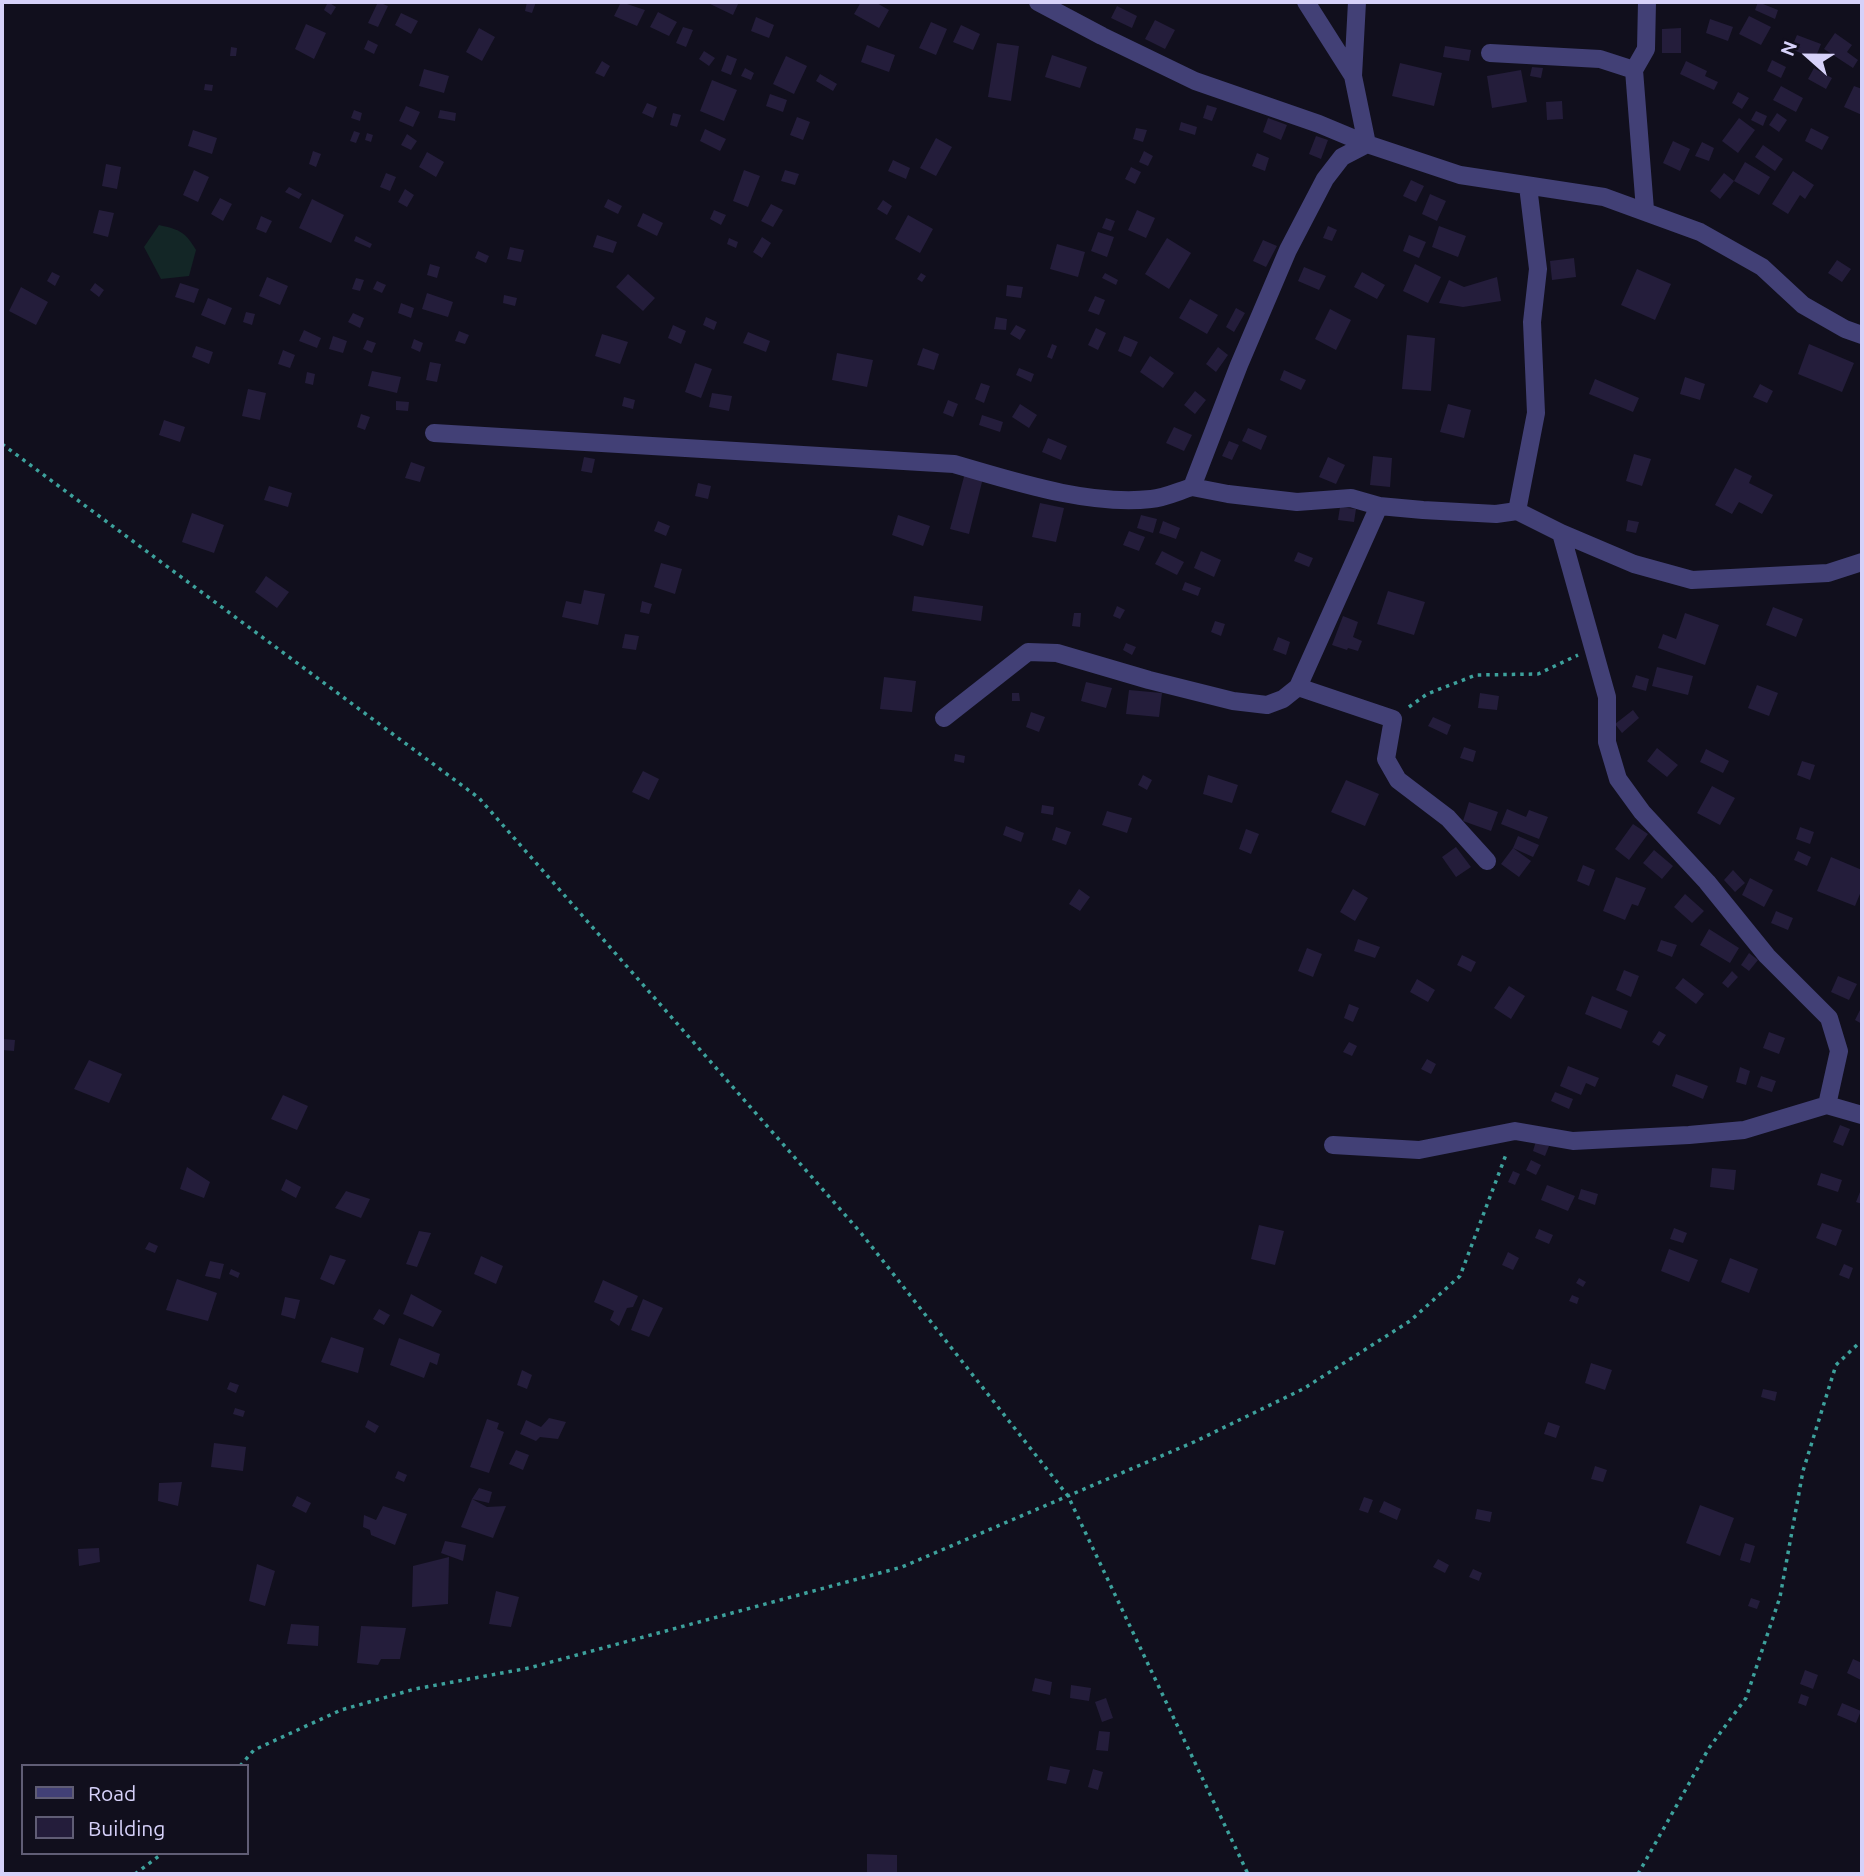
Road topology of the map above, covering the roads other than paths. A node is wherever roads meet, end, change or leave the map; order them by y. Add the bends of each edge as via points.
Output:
1 (1038, 2) edge
2 (1307, 2) edge
3 (1357, 2) edge
4 (1650, 3) edge
5 (1490, 53) dead end
6 (1634, 70) junction
7 (1353, 76) junction
8 (1367, 144) junction
9 (1528, 186) junction
10 (1644, 211) junction
11 (1862, 335) edge
12 (434, 433) dead end
13 (1192, 487) junction
14 (1379, 506) junction
15 (1517, 511) junction
16 (1561, 533) junction
17 (1862, 562) edge
18 (1298, 687) junction
19 (944, 718) dead end
20 (1487, 861) dead end
21 (1827, 1105) junction
22 (1862, 1115) edge
23 (1334, 1145) dead end

1 - 8 street via 1195,81
2 - 7 street
3 - 7 street
4 - 6 street via 1646,49
5 - 6 street via 1600,59
6 - 10 street
7 - 8 street
8 - 9 street via 1460,175
8 - 13 street via 1342,157 1294,238
9 - 10 street via 1604,197
9 - 15 street via 1538,270 1532,322 1536,413
10 - 11 street via 1700,232 1762,267 1804,304
12 - 13 street via 954,464 1029,486 1111,499 1152,499
13 - 14 street via 1297,502 1351,498
14 - 15 street via 1496,514
14 - 18 street
15 - 16 street
16 - 17 street via 1634,564 1692,580 1828,573
16 - 21 street via 1607,697 1607,742 1618,779 1767,956 1829,1018 1839,1051
18 - 19 street via 1267,705 1233,701 1057,653 1028,652
18 - 20 street via 1393,719 1386,759 1398,780 1448,818
21 - 22 street
21 - 23 street via 1744,1130 1689,1135 1573,1142 1515,1131 1419,1150

